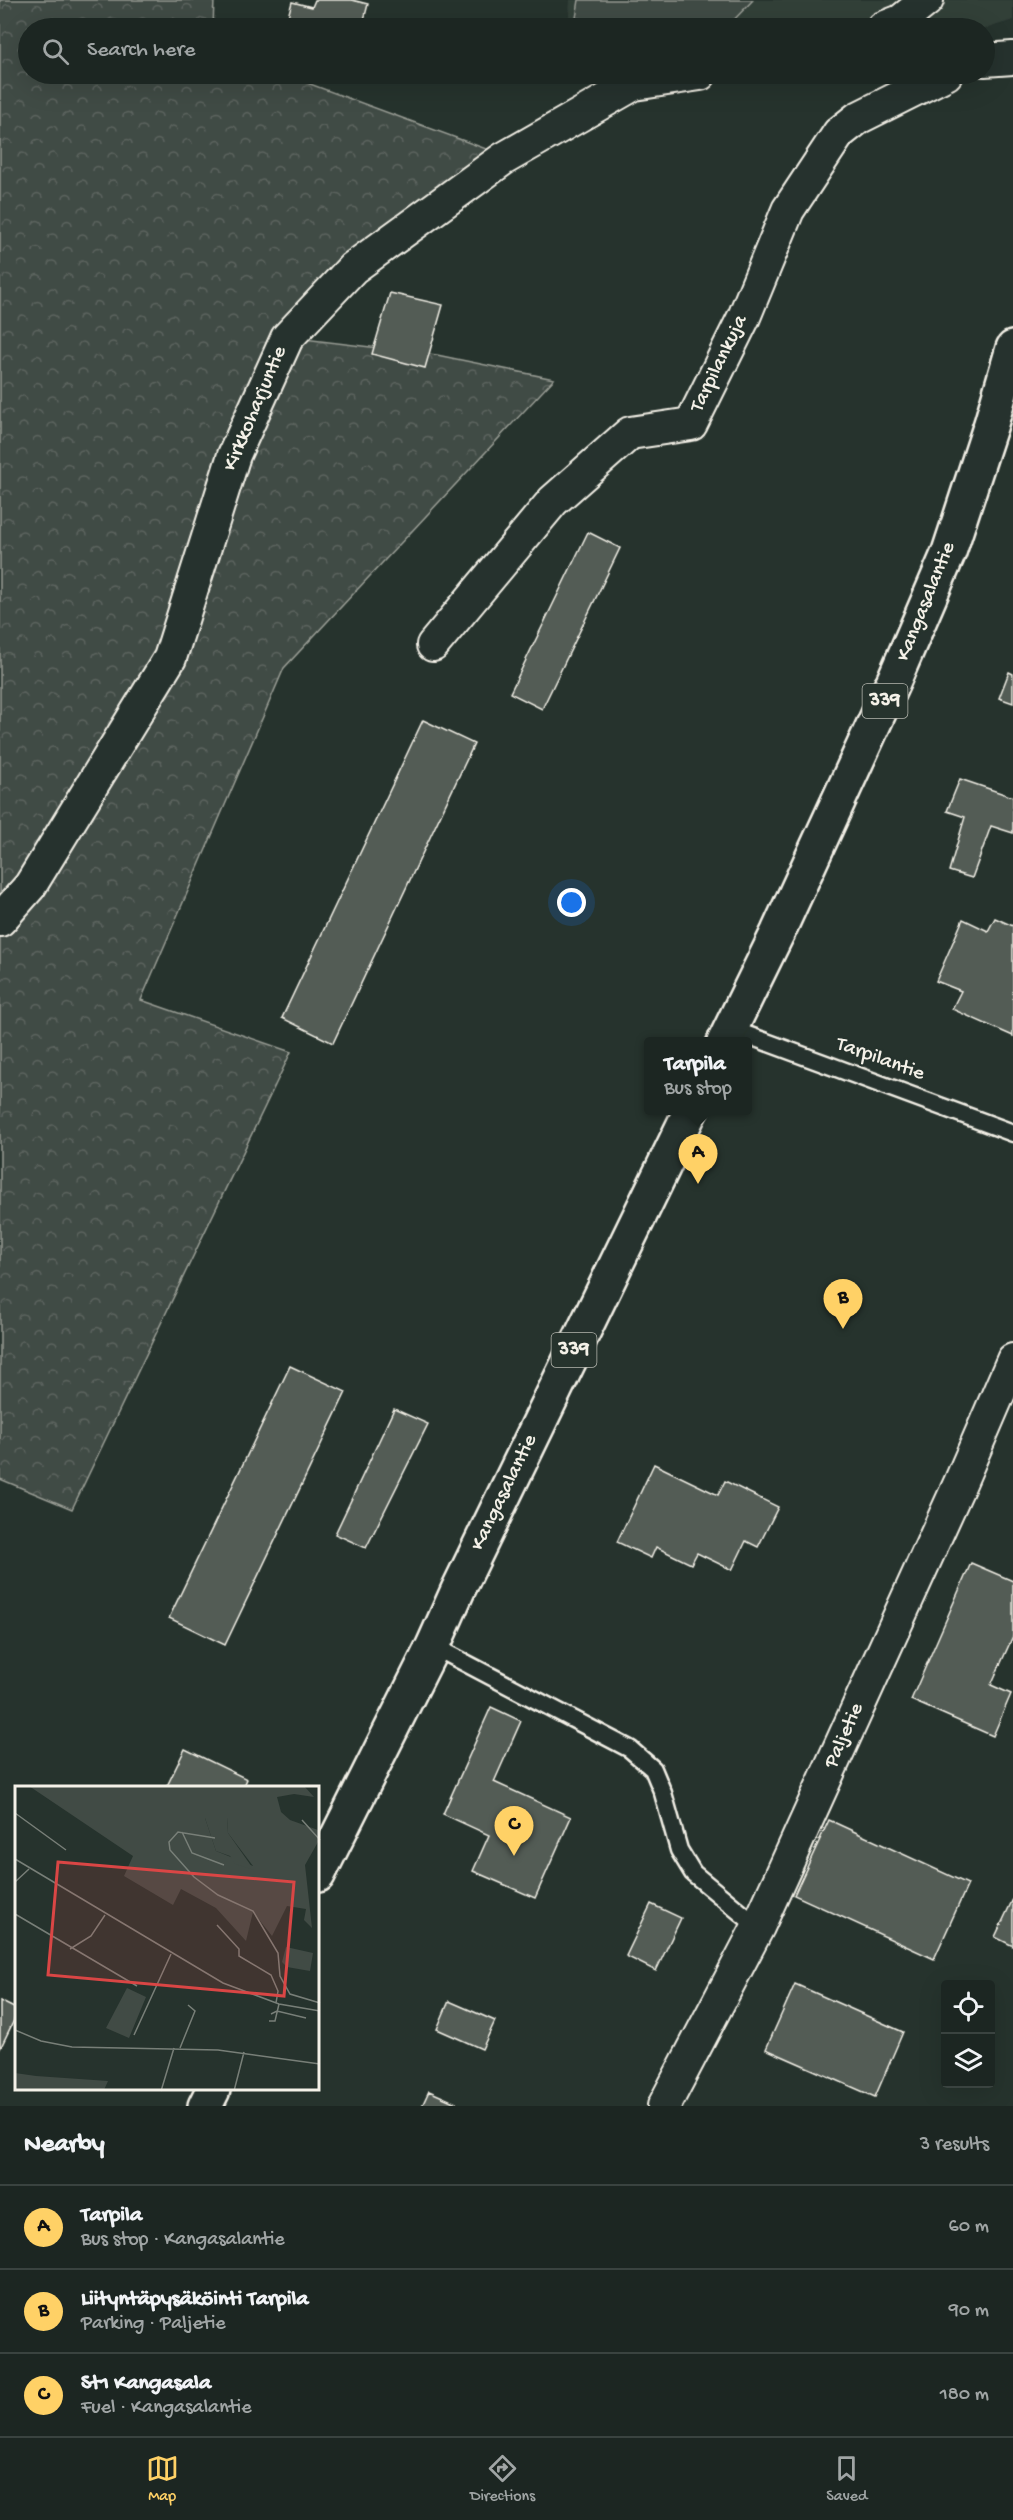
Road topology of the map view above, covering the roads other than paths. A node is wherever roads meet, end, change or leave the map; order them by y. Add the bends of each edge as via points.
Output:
1 (927, 0) edge
2 (905, 18) edge
3 (1013, 58) edge
4 (995, 59) edge
5 (634, 84) edge
6 (926, 84) edge
7 (1013, 348) edge
8 (434, 645) dead end
9 (0, 920) edge
10 (728, 1035) edge
11 (752, 1043) edge
12 (689, 1115) edge
13 (1013, 1133) edge
14 (1013, 1360) edge
15 (433, 1646) junction
16 (320, 1871) edge
17 (758, 1927) junction
18 (212, 2091) edge
19 (205, 2106) edge
20 (664, 2106) edge

1 - 2 street
3 - 4 street
5 - 9 street, Kirkkoharjuntie via 503,159 353,268 287,338 234,455 170,658 30,886
6 - 8 street, Tarpilankuja via 858,117 839,132 788,210 744,317 690,424 630,433 553,501
7 - 10 main road, Kangasalantie / 339 via 949,552 894,680
11 - 13 lane, Tarpilantie
12 - 15 main road, Kangasalantie / 339
14 - 17 street, Paljetie
15 - 16 main road, Kangasalantie / 339
15 - 17 lane via 630,1749 653,1769 679,1850 693,1873
17 - 20 street, Paljetie
18 - 19 main road

